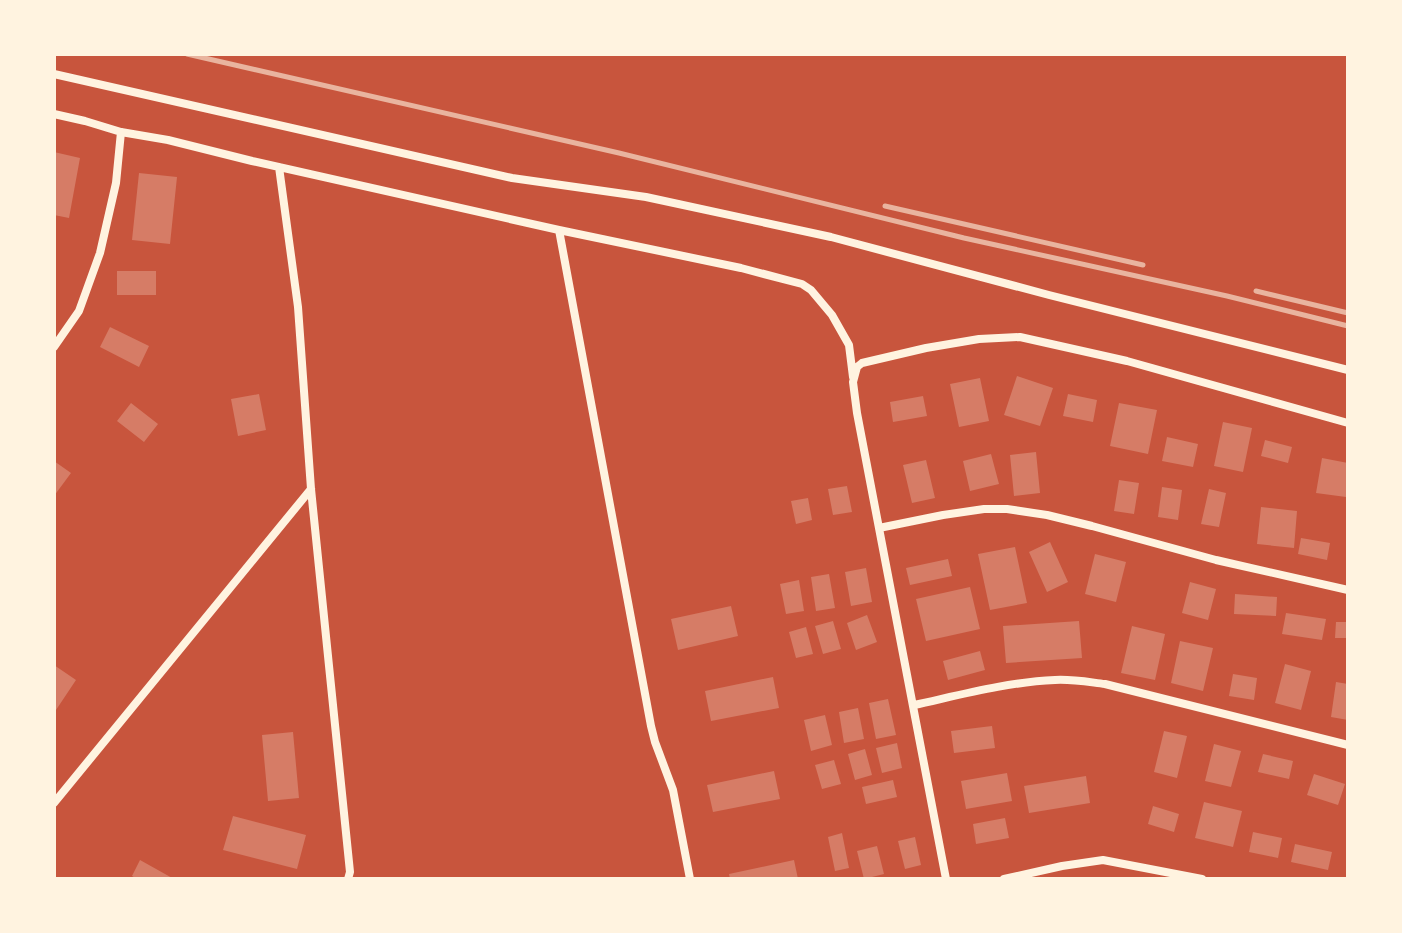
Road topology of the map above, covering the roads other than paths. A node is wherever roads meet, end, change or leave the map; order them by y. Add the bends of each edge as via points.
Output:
1 (54, 74) edge
2 (54, 114) edge
3 (121, 132) junction
4 (279, 167) junction
5 (559, 230) junction
6 (54, 347) edge
7 (1348, 370) edge
8 (854, 377) junction
9 (1348, 423) edge
10 (311, 489) junction
11 (879, 528) junction
12 (1348, 590) edge
13 (914, 705) junction
14 (1348, 745) edge
15 (54, 803) edge
16 (348, 879) edge
17 (690, 879) edge
18 (946, 879) edge
19 (1004, 879) edge
20 (1202, 879) edge

1 - 7 street via 512,178 646,197 831,237
2 - 3 street
3 - 4 street
3 - 6 street via 100,253 79,311
4 - 5 street
4 - 10 street via 298,307
5 - 8 street via 802,284 832,315 849,345
5 - 17 street via 651,726 673,790
8 - 9 street via 857,367 875,359 979,339 1020,337
8 - 11 street
10 - 15 street
10 - 16 street
11 - 12 street via 1007,509
11 - 13 street
13 - 14 street via 1033,681 1083,681
13 - 18 street
19 - 20 street via 1103,860

